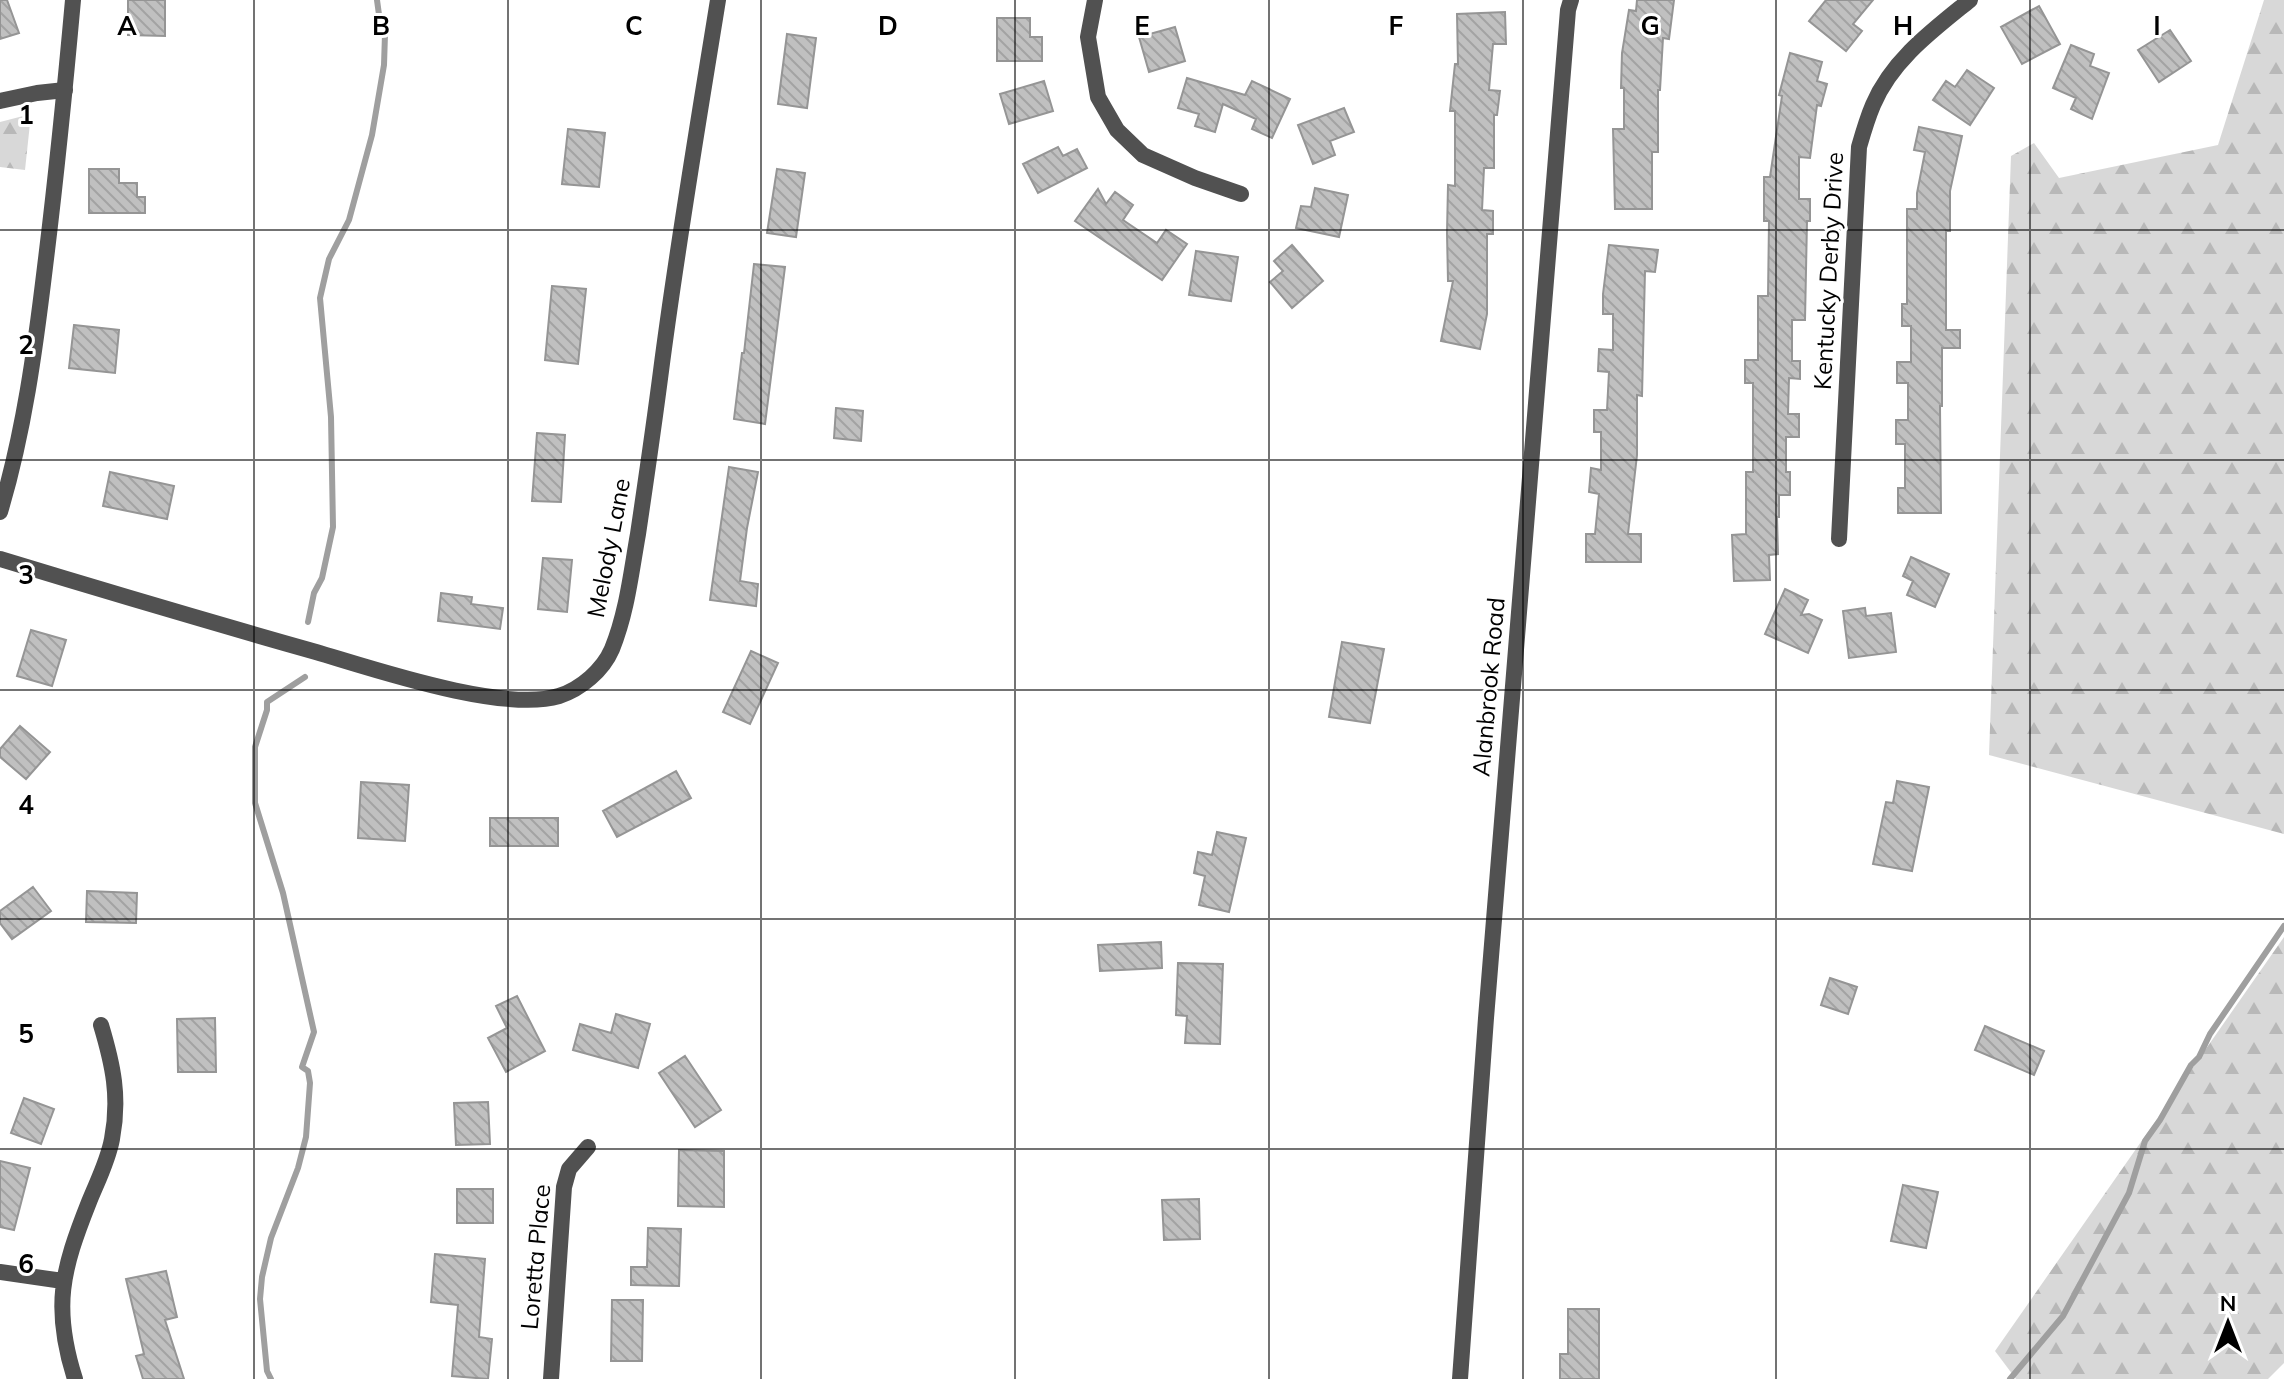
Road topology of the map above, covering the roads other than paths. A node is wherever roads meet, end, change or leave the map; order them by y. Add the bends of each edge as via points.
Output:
1 (73, 0) edge
2 (718, 0) edge
3 (1095, 0) edge
4 (1571, 0) edge
5 (1970, 0) edge
6 (65, 90) junction
7 (0, 101) edge
8 (1241, 194) dead end
9 (0, 512) edge
10 (1839, 539) dead end
11 (0, 559) edge
12 (101, 1025) dead end
13 (588, 1147) dead end
14 (0, 1272) edge
15 (63, 1281) junction
16 (75, 1379) edge
17 (551, 1379) edge
18 (1460, 1379) edge

1 - 6 street
2 - 11 street, Melody Lane via 626,610 610,653 586,682 540,699 495,698 386,672
3 - 8 street via 1088,37 1098,97 1117,130 1143,155
4 - 18 street, Alanbrook Road
5 - 10 street, Kentucky Derby Drive via 1895,67 1873,104 1859,147
6 - 7 street
6 - 9 street via 36,344
12 - 15 street via 114,1070 112,1139
13 - 17 street, Loretta Place via 569,1169 564,1187
14 - 15 street
15 - 16 street via 63,1335

